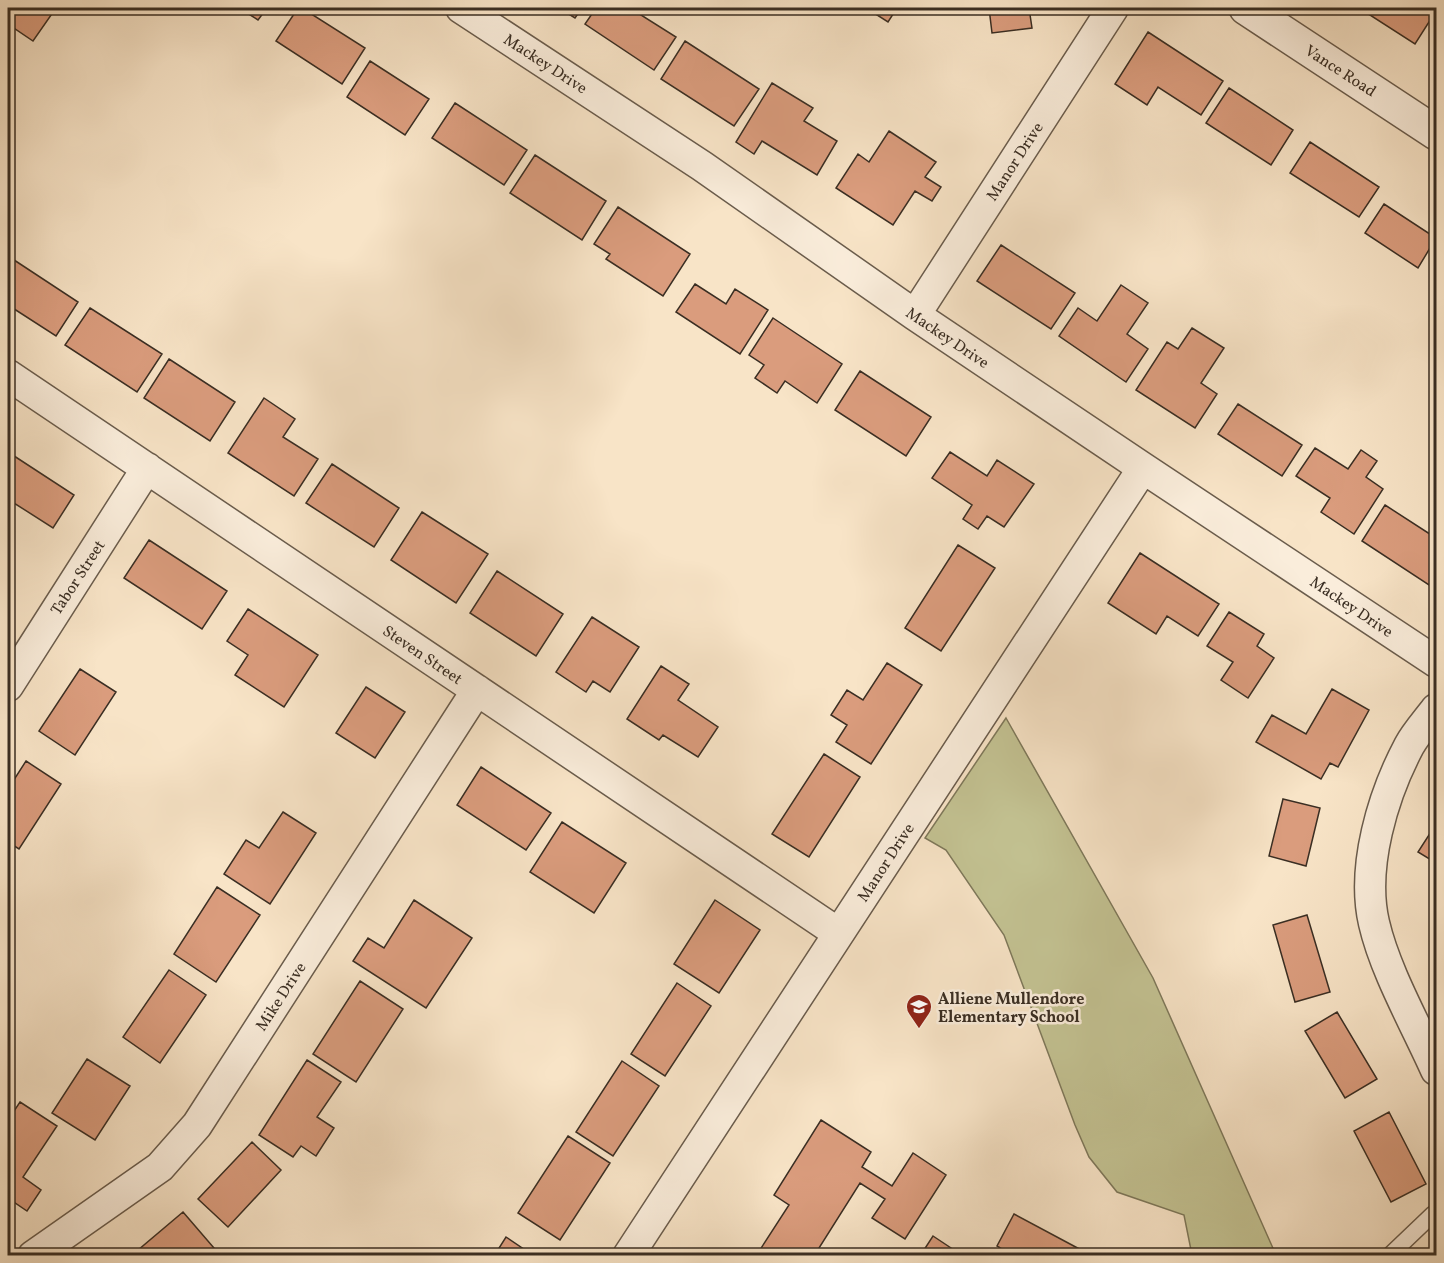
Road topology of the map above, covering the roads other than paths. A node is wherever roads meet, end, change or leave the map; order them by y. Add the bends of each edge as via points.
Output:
1 (461, 8) edge
2 (1113, 8) edge
3 (1246, 8) edge
4 (1437, 133) edge
5 (915, 315) junction
6 (8, 375) edge
7 (147, 468) junction
8 (1143, 468) junction
9 (1437, 662) edge
10 (8, 686) edge
11 (477, 690) junction
12 (1437, 709) edge
13 (838, 933) junction
14 (1437, 1070) edge
15 (1437, 1214) edge
16 (33, 1256) edge
17 (628, 1256) edge
18 (1389, 1256) edge

1 - 5 street, Mackey Drive via 702,166
2 - 5 street, Manor Drive
3 - 4 street, Vance Road
5 - 8 street, Mackey Drive
6 - 7 street, Steven Street
7 - 10 street, Tabor Street
7 - 11 street, Steven Street
8 - 9 street, Mackey Drive
8 - 13 street, Manor Drive
11 - 13 street, Steven Street
11 - 16 street, Mike Drive via 197,1125 159,1167
12 - 14 street via 1410,744 1385,801 1376,834 1369,896 1389,966
13 - 17 street, Manor Drive
15 - 18 lane

